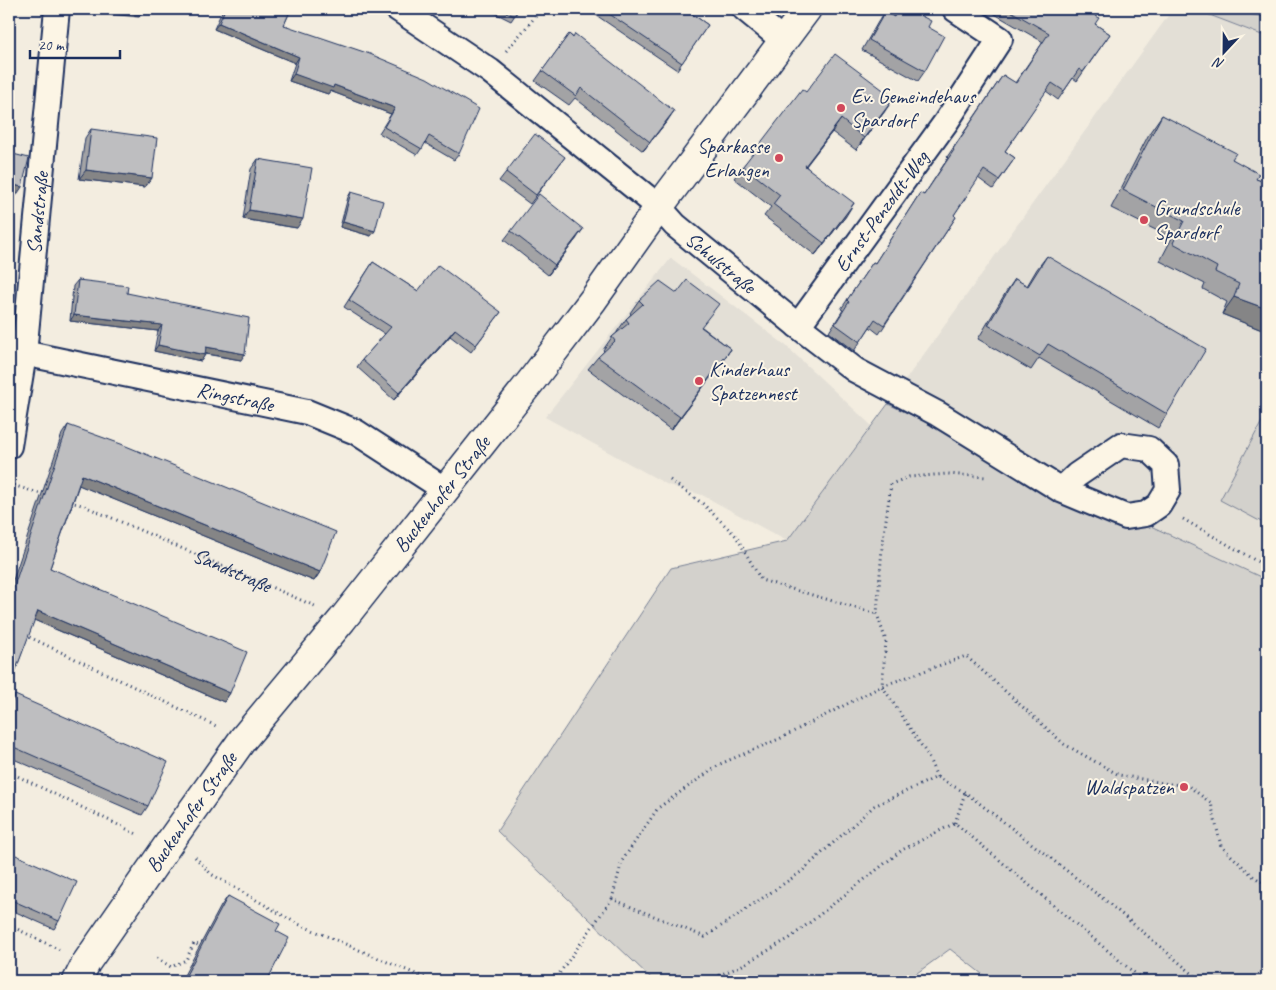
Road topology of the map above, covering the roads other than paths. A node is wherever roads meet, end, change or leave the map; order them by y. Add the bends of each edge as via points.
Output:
1 (57, 9) edge
2 (398, 9) edge
3 (745, 9) edge
4 (807, 9) edge
5 (955, 9) edge
6 (784, 41) junction
7 (659, 207) junction
8 (798, 326) junction
9 (16, 352) edge
10 (9, 446) edge
11 (444, 489) junction
12 (1062, 490) junction
13 (82, 972) edge

1 - 9 street, Sandstraße
2 - 7 street, Schulstraße via 490,71
3 - 6 street
4 - 6 street, Buckenhofer Straße
5 - 8 street, Ernst-Penzoldt-Weg via 1000,40 946,122
6 - 7 street, Buckenhofer Straße
7 - 8 street, Schulstraße via 676,225
7 - 11 street, Buckenhofer Straße via 594,300
8 - 12 street, Schulstraße via 855,370 938,414
9 - 10 street, Sandstraße
9 - 11 street, Ringstraße via 307,412 356,432
11 - 13 street, Buckenhofer Straße via 342,620 243,738
12 - 12 street, Schulstraße via 1078,474 1121,445 1149,448 1166,465 1168,490 1159,505 1146,514 1126,517

